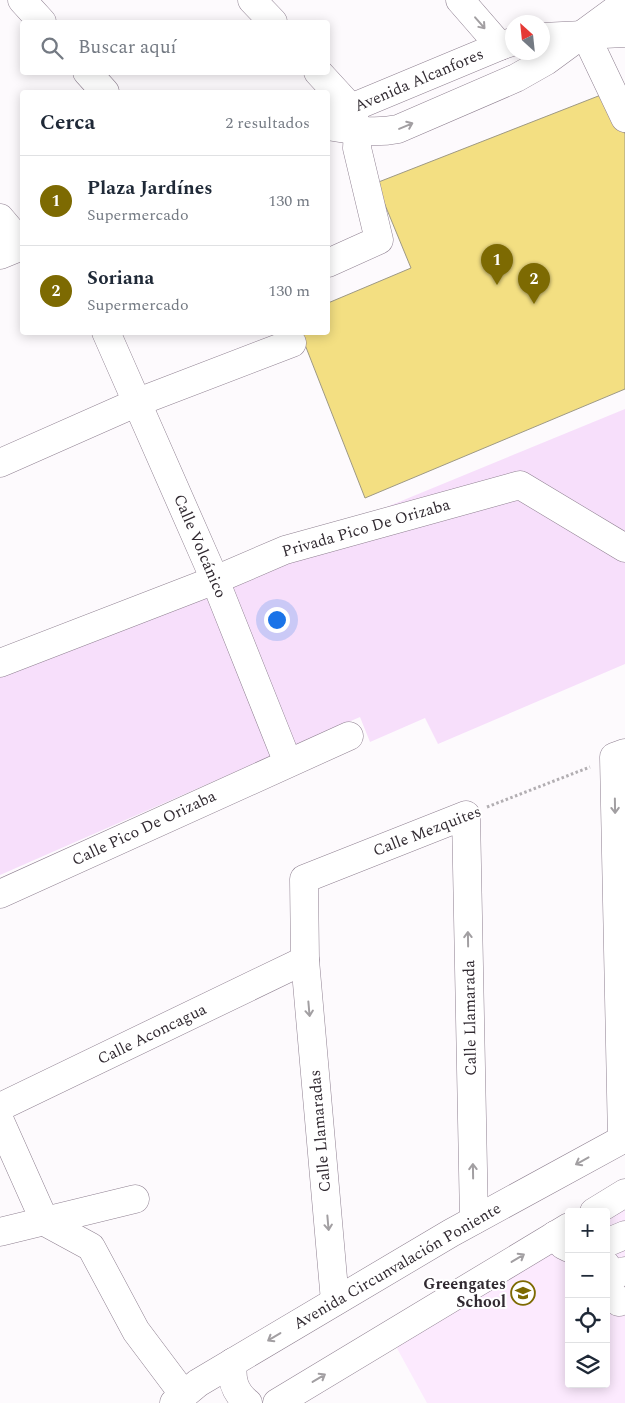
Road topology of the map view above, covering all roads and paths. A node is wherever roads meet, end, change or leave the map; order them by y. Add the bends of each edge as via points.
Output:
1 (22, 0) edge
2 (252, 0) edge
3 (460, 0) edge
4 (625, 3) edge
5 (40, 20) edge
6 (271, 20) edge
7 (625, 33) edge
8 (585, 34) junction
9 (550, 36) edge
10 (505, 43) edge
11 (505, 45) edge
12 (90, 75) edge
13 (320, 75) edge
14 (103, 90) edge
15 (625, 118) edge
16 (355, 120) junction
17 (330, 125) edge
18 (0, 218) edge
19 (20, 243) edge
20 (20, 246) edge
21 (0, 255) edge
22 (330, 262) edge
23 (107, 335) edge
24 (292, 343) dead end
25 (138, 402) junction
26 (0, 463) edge
27 (625, 548) edge
28 (215, 580) junction
29 (0, 663) edge
30 (349, 736) dead end
31 (619, 755) edge
32 (288, 763) junction
33 (466, 815) junction
34 (0, 894) edge
35 (305, 960) junction
36 (0, 1107) edge
37 (0, 1121) edge
38 (623, 1139) edge
39 (625, 1193) edge
40 (135, 1199) dead end
41 (601, 1208) edge
42 (474, 1220) junction
43 (45, 1222) junction
44 (0, 1232) edge
45 (625, 1235) edge
46 (564, 1236) edge
47 (610, 1241) edge
48 (625, 1271) edge
49 (610, 1272) edge
50 (335, 1301) junction
51 (233, 1362) junction
52 (185, 1394) edge
53 (224, 1403) edge
54 (248, 1403) edge
55 (277, 1403) edge

1 - 5 street
2 - 6 street
3 -> 10 street
4 - 8 street, Avenida Alcanfores
7 - 8 street
8 - 9 street
8 - 15 street
16 -> 8 street, Avenida Alcanfores via 381,133 398,129 516,78
11 - 16 street, Avenida Alcanfores
12 - 14 street
13 - 16 street
16 - 17 street, Avenida Alcanfores
16 - 22 street via 357,148 379,240
18 - 19 street
20 - 21 street
23 - 25 street, Calle Volcánico
24 - 25 street
25 - 26 street
25 - 28 street, Calle Volcánico
27 - 28 street, Privada Pico De Orizaba via 520,485 285,550
28 - 29 street
28 - 32 street, Calle Volcánico
30 - 32 street
31 - 33 path, Calle Mezquites
31 -> 38 street
32 - 34 street, Calle Pico De Orizaba
33 - 35 street, Calle Mezquites via 304,879
42 -> 33 street, Calle Llamarada
35 - 36 street, Calle Aconcagua
35 -> 50 street, Calle Llamaradas
37 - 43 street
38 -> 42 street, Avenida Circunvalación Poniente
39 - 41 street
40 - 43 street
42 - 50 street, Avenida Circunvalación Poniente
43 - 44 street
43 - 52 street via 91,1246 136,1331
45 - 47 street
55 -> 46 street
48 - 49 street via 612,1275
50 -> 51 street, Avenida Circunvalación Poniente
51 - 52 street, Avenida Circunvalación Poniente
51 - 54 street via 235,1388
52 - 53 street via 212,1390

